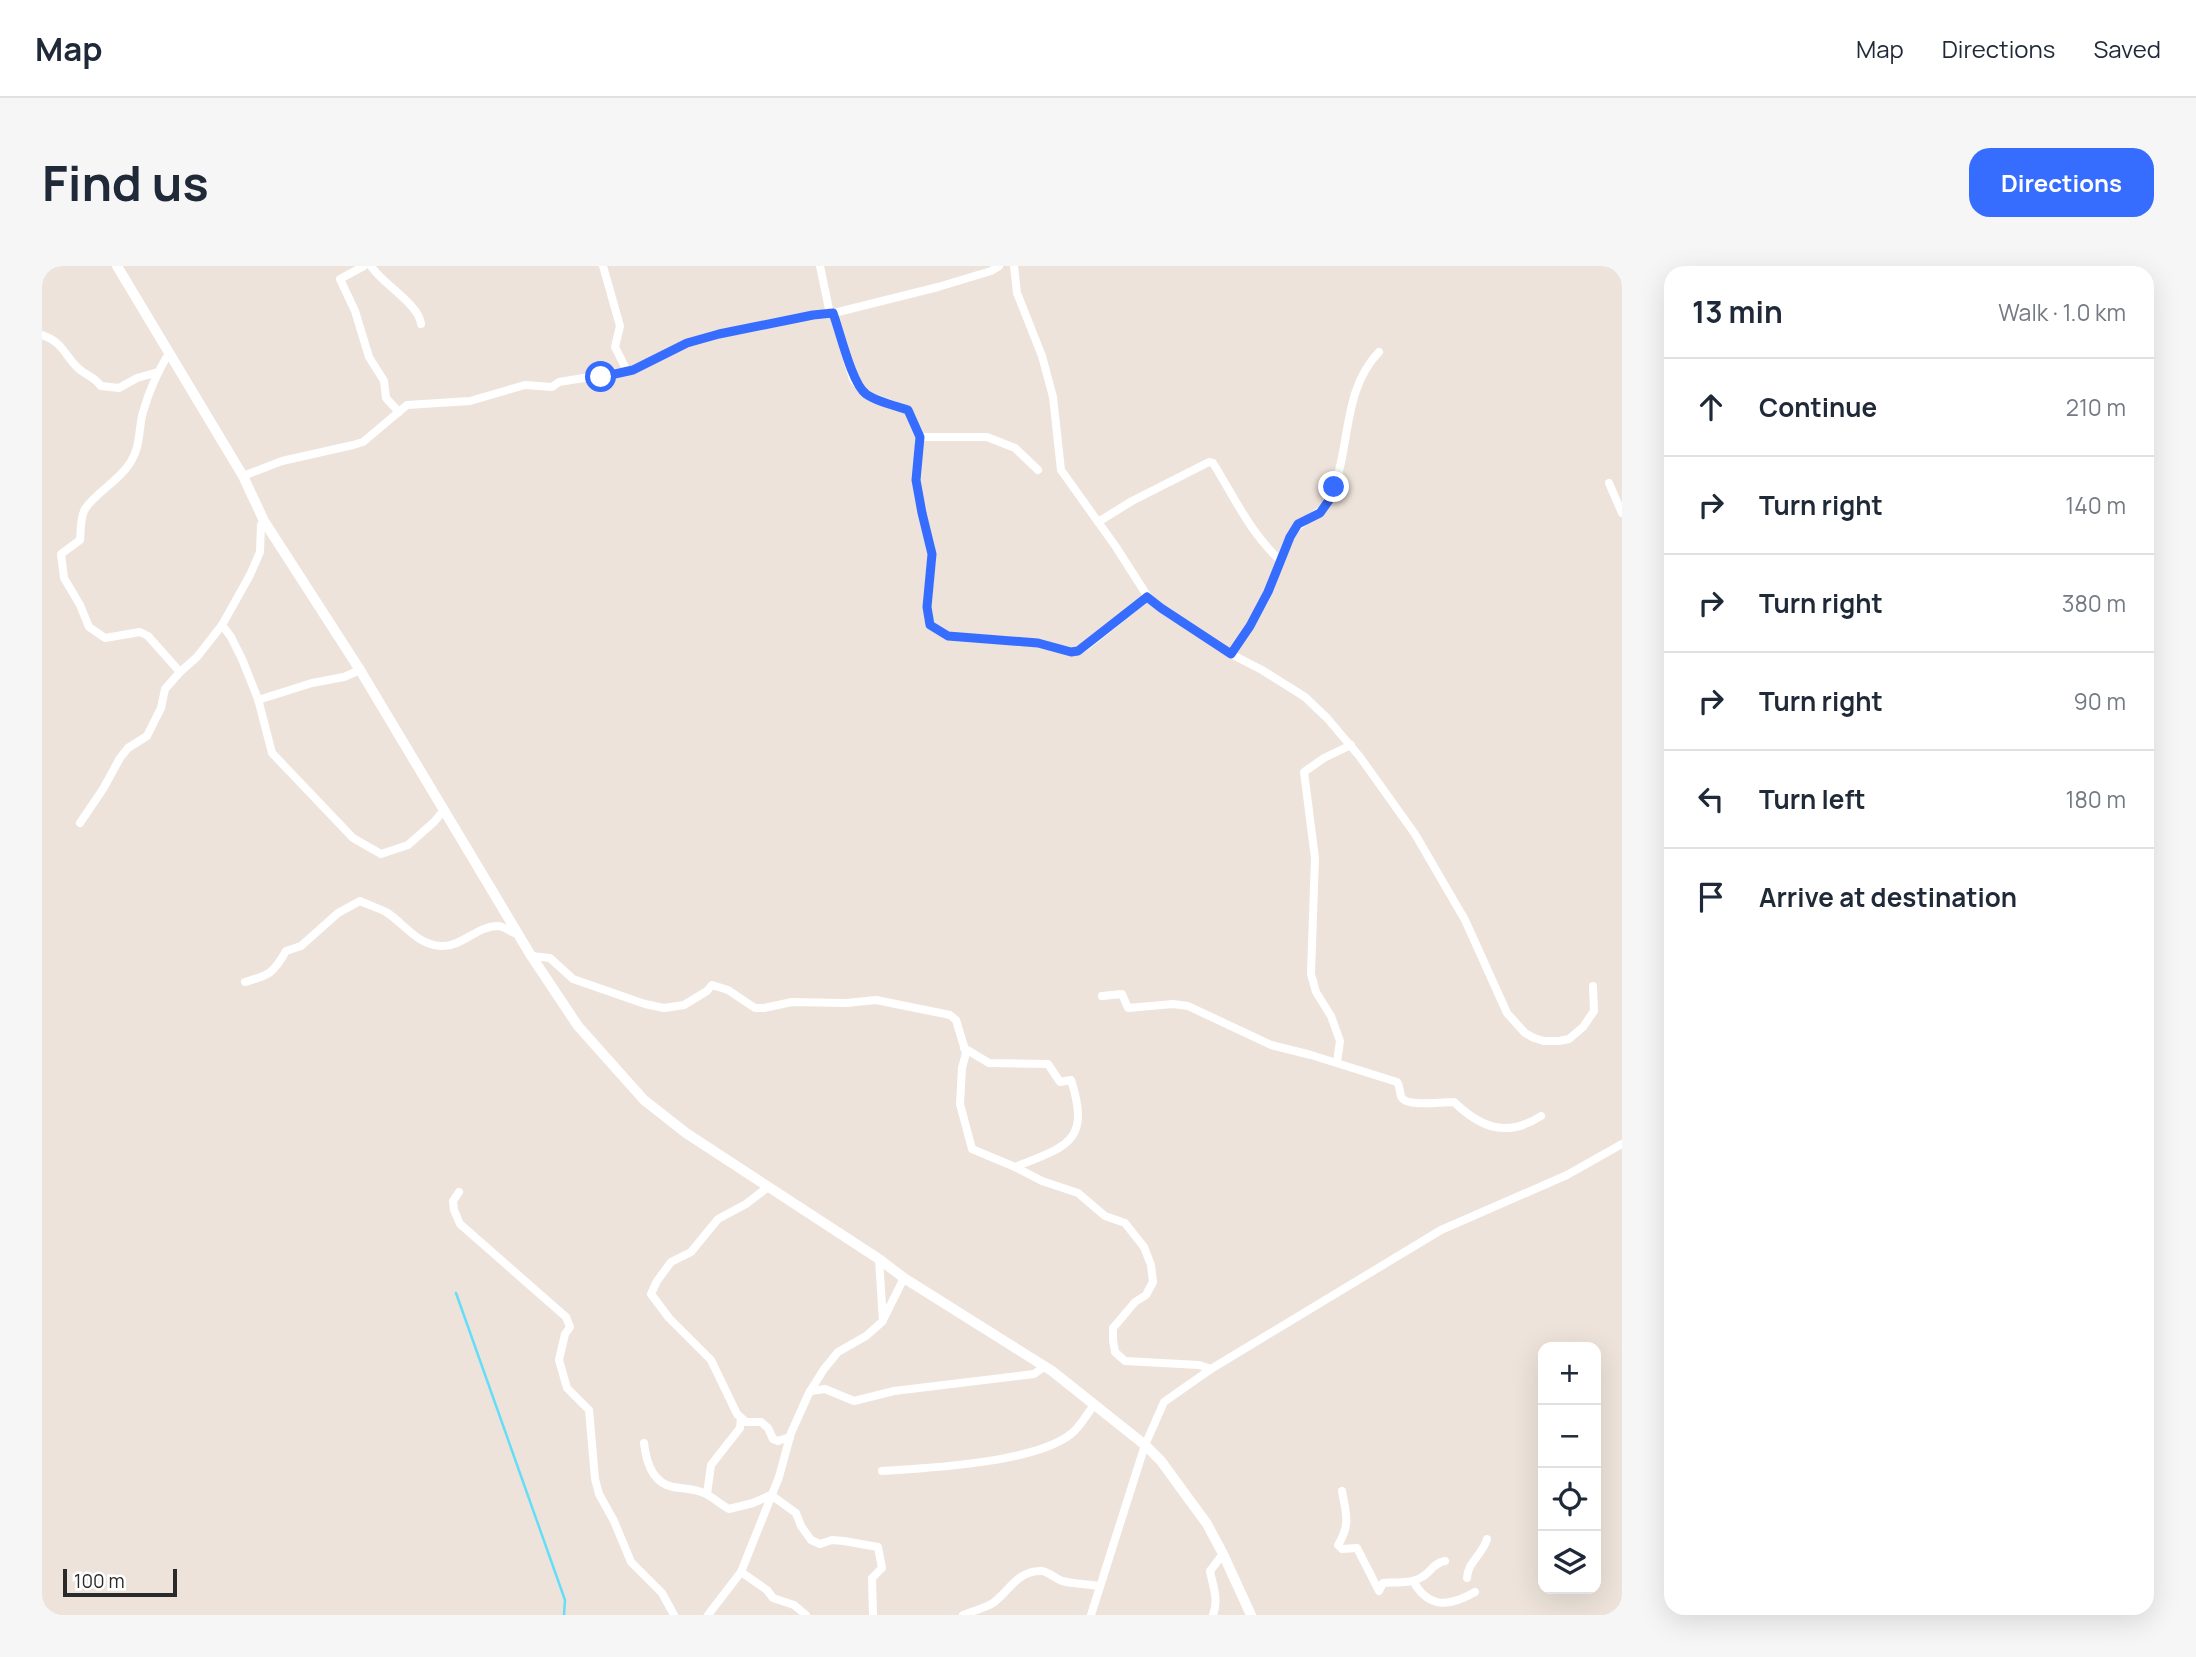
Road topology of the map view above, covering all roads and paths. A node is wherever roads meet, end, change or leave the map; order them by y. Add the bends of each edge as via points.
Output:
1 (117, 266) edge
2 (364, 266) edge
3 (371, 266) edge
4 (603, 266) edge
5 (820, 266) edge
6 (999, 266) edge
7 (1014, 266) edge
8 (831, 313) junction
9 (421, 324) dead end
10 (42, 334) edge
11 (1379, 352) dead end
12 (169, 353) junction
13 (626, 371) junction
14 (158, 372) junction
15 (399, 412) junction
16 (920, 437) junction
17 (1038, 470) dead end
18 (243, 476) junction
19 (1609, 483) dead end
20 (1622, 513) edge
21 (264, 521) junction
22 (1098, 522) junction
23 (1280, 560) junction
24 (1147, 597) junction
25 (222, 625) junction
26 (1231, 654) junction
27 (360, 670) junction
28 (180, 671) junction
29 (258, 700) junction
30 (1351, 745) junction
31 (444, 810) junction
32 (80, 824) dead end
33 (518, 934) junction
34 (532, 956) junction
35 (245, 982) dead end
36 (1593, 986) dead end
37 (1102, 996) dead end
38 (964, 1048) junction
39 (1337, 1062) junction
40 (1541, 1116) dead end
41 (1622, 1144) edge
42 (1015, 1167) junction
43 (768, 1187) junction
44 (458, 1192) dead end
45 (879, 1259) junction
46 (904, 1278) junction
47 (883, 1321) junction
48 (1044, 1367) junction
49 (1211, 1368) junction
50 (810, 1391) junction
51 (1094, 1405) junction
52 (741, 1418) junction
53 (790, 1437) junction
54 (644, 1443) dead end
55 (1145, 1445) junction
56 (882, 1471) dead end
57 (1342, 1491) dead end
58 (707, 1494) junction
59 (771, 1495) junction
60 (1487, 1539) dead end
61 (1223, 1554) junction
62 (1445, 1561) dead end
63 (741, 1572) junction
64 (1467, 1578) dead end
65 (1413, 1581) junction
66 (1100, 1586) junction
67 (1475, 1592) dead end
68 (674, 1615) edge
69 (708, 1615) edge
70 (806, 1615) edge
71 (873, 1615) edge
72 (963, 1615) edge
73 (1091, 1615) edge
74 (1213, 1615) edge
75 (1251, 1615) edge

1 - 12 street
2 - 15 street via 340,279 369,357 384,381 386,398
3 - 9 street via 418,314
4 - 13 street via 620,326 615,347
5 - 8 street
6 - 8 street via 938,287
7 - 22 street via 1017,293 1053,397 1061,470
8 - 13 street via 687,343
8 - 16 street via 853,379 866,395 908,410
10 - 14 street via 62,347 79,370 93,376 100,386 119,387
11 - 23 street via 1355,391 1332,496 1320,513 1298,524
12 - 14 street
12 - 18 street
13 - 15 street via 552,387 525,385 470,401 407,405
14 - 28 street via 131,462 85,510 80,540 61,555 64,578 89,628 105,638 140,632
15 - 18 street via 363,442 282,461
16 - 17 street via 987,436 1015,448
16 - 24 street via 916,480 932,554 927,607 934,629 948,636 1078,651
18 - 21 street
19 - 20 street
21 - 25 street via 260,552
21 - 27 street
22 - 23 street via 1209,462
22 - 24 street
23 - 26 street via 1268,592
24 - 26 street
25 - 28 street
25 - 29 street
26 - 30 street via 1305,697
27 - 29 street
27 - 31 street
28 - 32 street via 165,689 147,736 120,758
29 - 31 street via 272,753 353,838 381,854 408,845
30 - 36 street via 1415,834 1465,920 1516,1024 1534,1038 1569,1039 1594,1011
30 - 39 street via 1304,772 1315,868 1311,974 1340,1041
31 - 33 street
33 - 34 street
33 - 35 street via 499,926 452,946 438,946 422,941 386,913 360,901 338,913 301,946 286,951 268,975
34 - 38 street via 550,958 573,979 664,1008 684,1005 712,985 755,1008 792,1002 876,1000 950,1015 956,1020
34 - 43 street via 578,1026 644,1100
37 - 39 street via 1122,994 1128,1008 1188,1006 1271,1045
38 - 42 street via 960,1104 972,1149
38 - 42 street via 989,1063 1048,1064 1060,1082 1071,1080 1077,1099 1078,1128 1073,1136 1056,1150
39 - 40 street via 1397,1082 1405,1101 1454,1102 1481,1124 1516,1127
41 - 49 street via 1567,1175 1441,1230
42 - 49 street via 1078,1193 1105,1216 1125,1223 1144,1247 1153,1282 1113,1328 1115,1352 1125,1361
43 - 45 street
43 - 52 street via 718,1219 691,1252 671,1262 651,1294 711,1360
44 - 68 street via 453,1201 460,1224 566,1317 569,1327 559,1360 567,1388 589,1410 599,1494 631,1562 662,1593
45 - 46 street
45 - 47 street
46 - 47 street
46 - 48 street
47 - 50 street via 838,1352
48 - 50 street via 1034,1374 894,1391 854,1401 825,1389
48 - 51 street
49 - 55 street via 1164,1402
50 - 53 street
51 - 55 street
51 - 56 street via 1072,1434 1030,1452
52 - 53 street via 761,1422 778,1441
52 - 58 street via 740,1429 711,1465
53 - 59 street
54 - 58 street via 656,1478 670,1487
55 - 61 street via 1207,1524
55 - 66 street
57 - 65 street via 1347,1532 1338,1545 1357,1548 1378,1583
58 - 59 street via 729,1509
59 - 63 street
59 - 71 street via 796,1513 811,1540 878,1547 882,1569 872,1578
60 - 64 street
61 - 74 street via 1210,1571 1216,1596
61 - 75 street
62 - 65 street
63 - 69 street
63 - 70 street via 773,1598
65 - 67 street via 1429,1601 1463,1600
66 - 72 street via 1060,1580 1043,1572 1028,1574 1013,1581 991,1605
66 - 73 street

